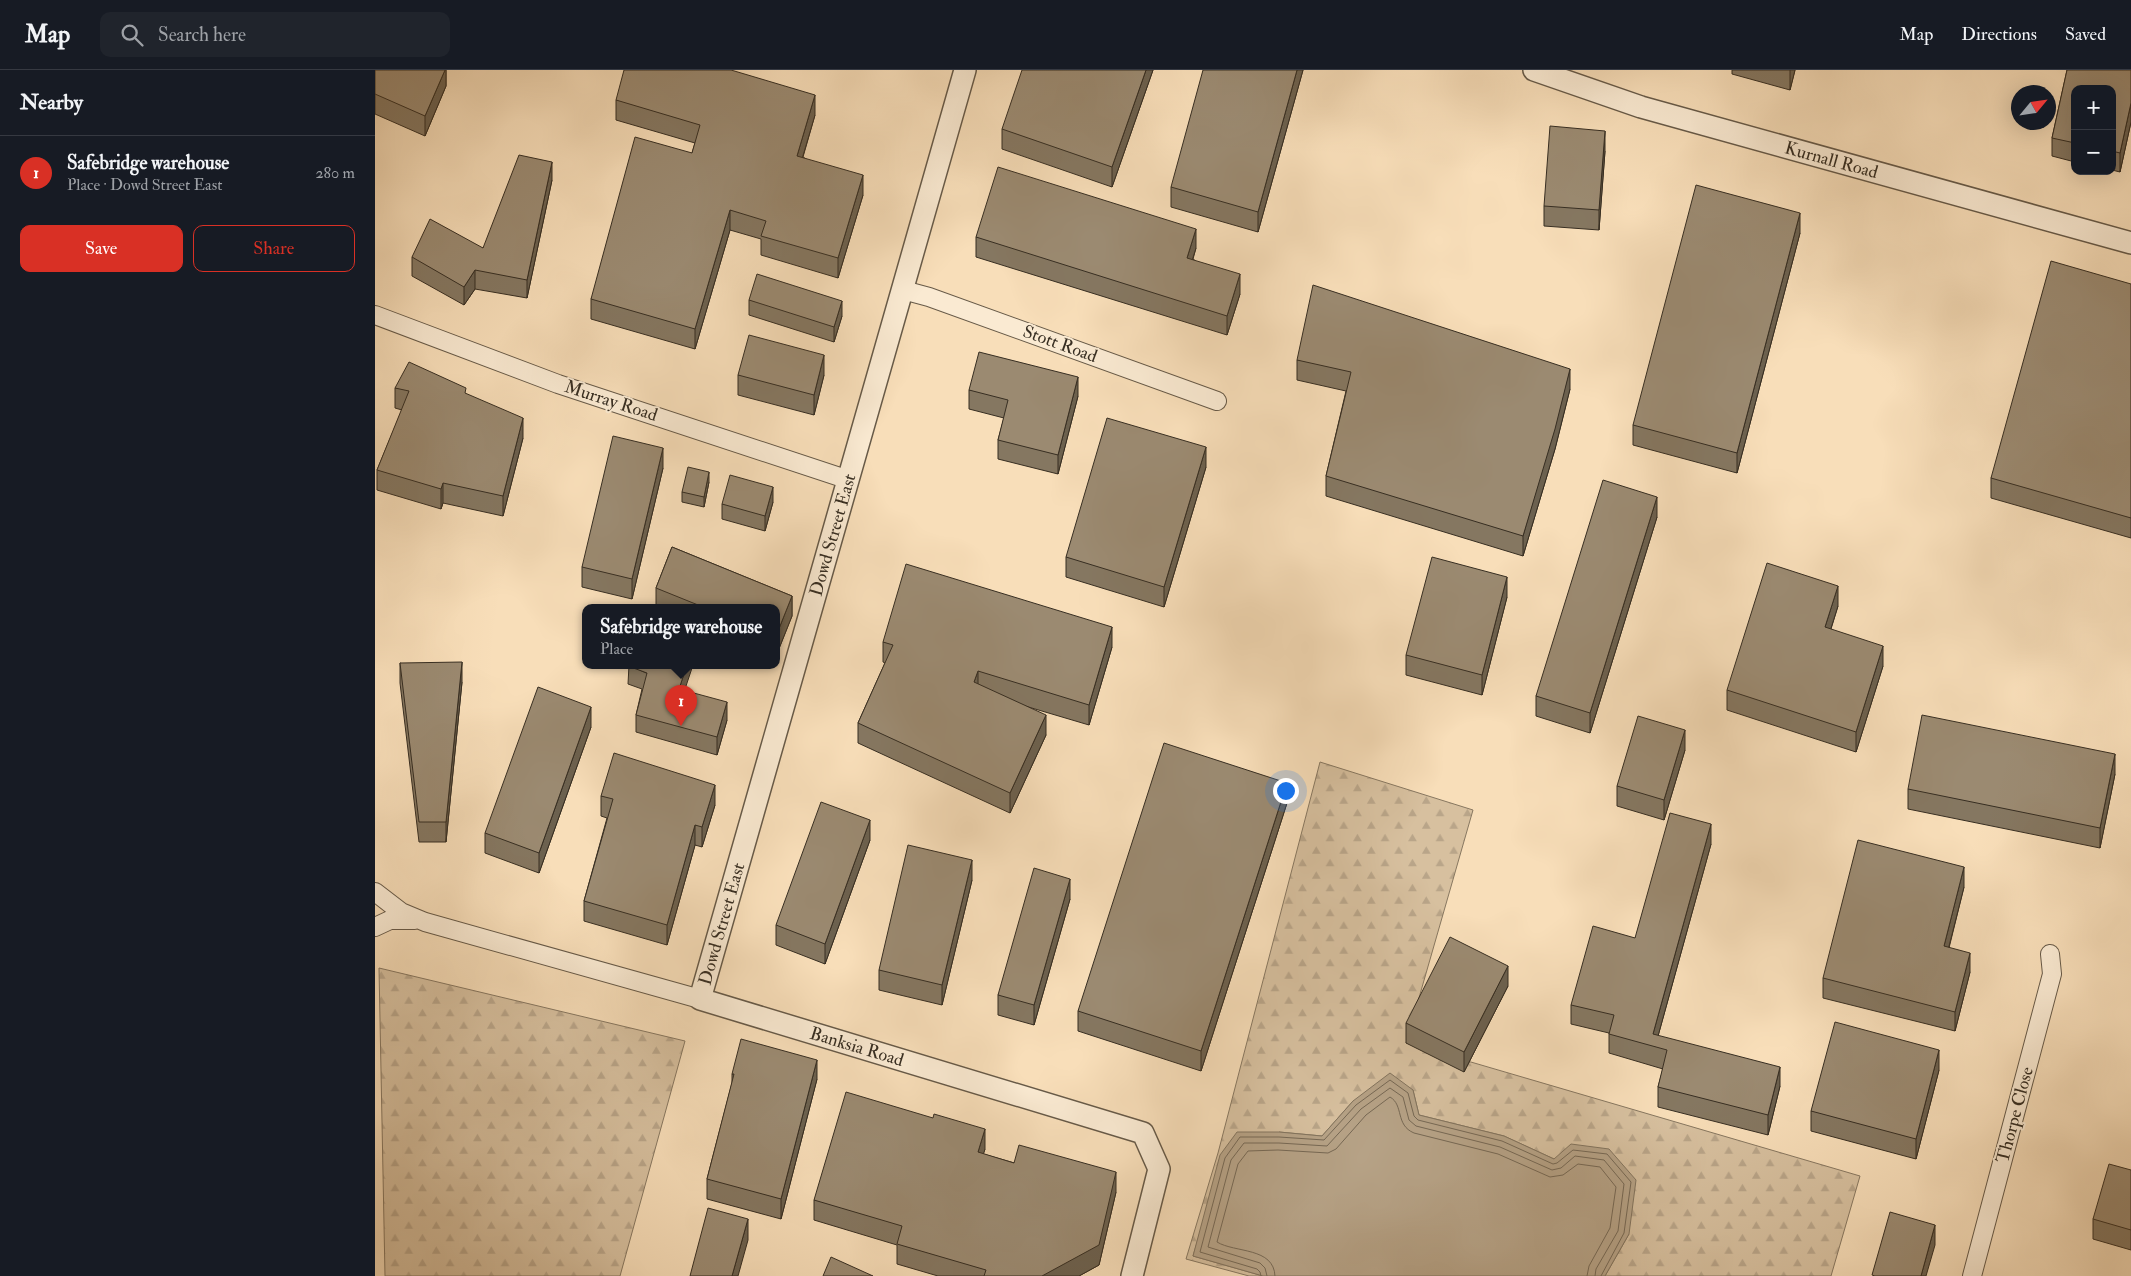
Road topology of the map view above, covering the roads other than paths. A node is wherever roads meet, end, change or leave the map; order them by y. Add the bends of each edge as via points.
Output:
1 (965, 70) edge
2 (1534, 70) edge
3 (2131, 243) edge
4 (903, 290) junction
5 (375, 316) edge
6 (1217, 401) dead end
7 (849, 480) junction
8 (375, 892) edge
9 (425, 922) junction
10 (375, 927) edge
11 (2050, 954) dead end
12 (700, 999) junction
13 (1132, 1276) edge
14 (1972, 1276) edge

1 - 4 street, Dowd Street East
2 - 3 street, Kurnall Road via 1641,107
4 - 6 street, Stott Road
4 - 7 street, Dowd Street East
5 - 7 street, Murray Road via 558,384
7 - 12 street, Dowd Street East
8 - 9 street, Banksia Road via 401,912
9 - 10 street, Banksia Road via 391,920
9 - 12 street, Banksia Road
11 - 14 street, Thorpe Close via 2052,974
12 - 13 street, Banksia Road via 1143,1133 1159,1169

